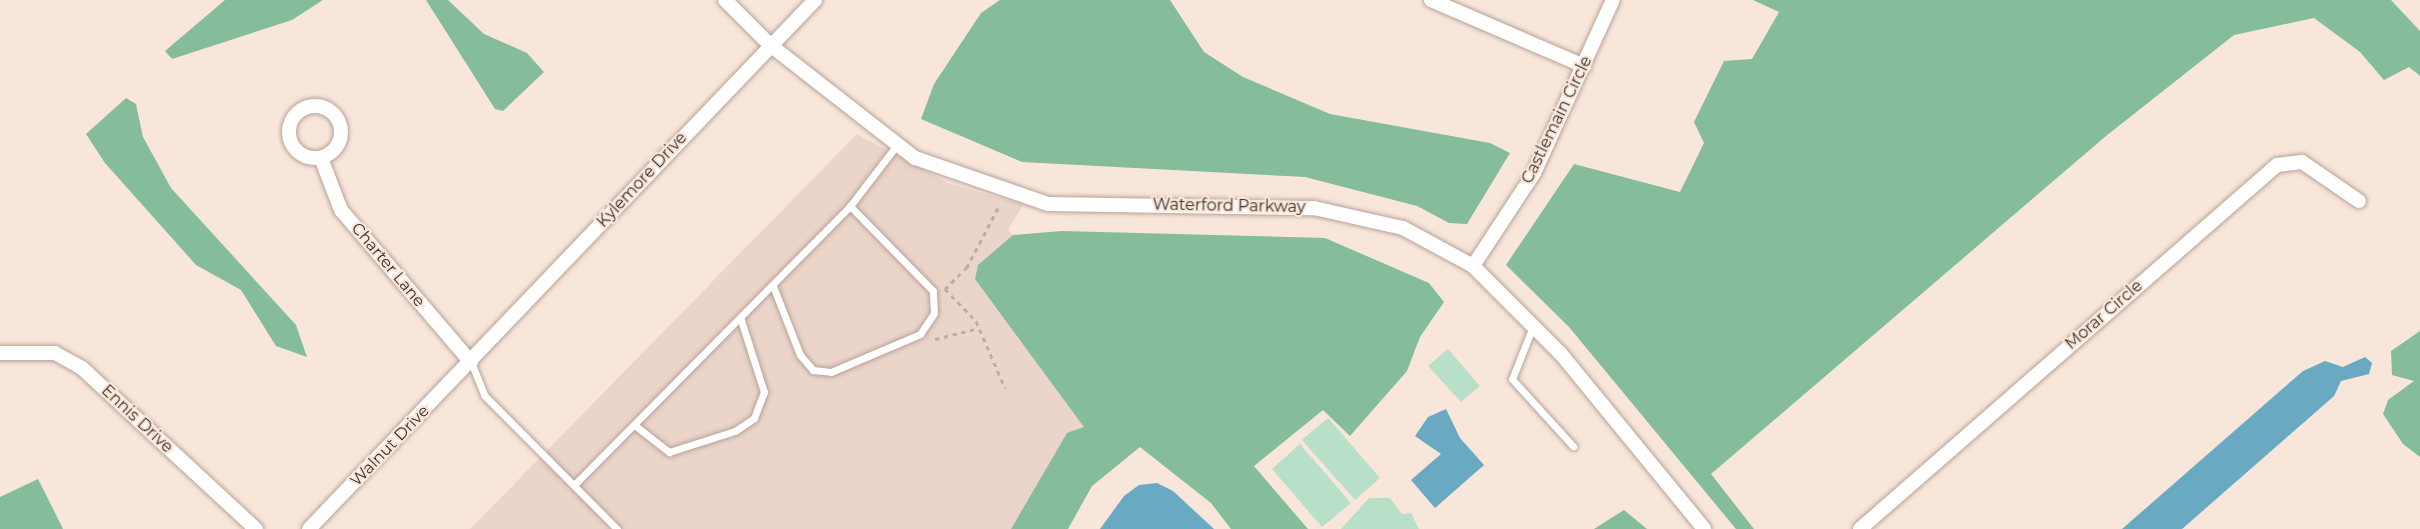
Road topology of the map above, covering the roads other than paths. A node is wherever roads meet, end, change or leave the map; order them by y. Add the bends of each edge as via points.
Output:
1 (725, 0) edge
2 (815, 0) edge
3 (1431, 0) edge
4 (1613, 0) edge
5 (768, 44) junction
6 (1584, 66) junction
7 (896, 146) junction
8 (321, 158) dead end
9 (2359, 201) dead end
10 (850, 206) junction
11 (1473, 266) junction
12 (773, 286) junction
13 (741, 320) junction
14 (1533, 326) junction
15 (0, 352) edge
16 (471, 362) junction
17 (637, 427) junction
18 (1573, 446) dead end
19 (574, 486) junction
20 (256, 529) edge
21 (309, 529) edge
22 (617, 529) edge
23 (1704, 529) edge
24 (1860, 529) edge

1 - 5 street, Waterford Parkway
2 - 5 street, Kylemore Drive
3 - 6 street
4 - 6 street, Castlemain Circle
5 - 7 street, Waterford Parkway
5 - 16 street, Kylemore Drive
6 - 11 street, Castlemain Circle via 1534,173
7 - 10 lane
7 - 11 street, Waterford Parkway via 915,158 1047,204 1290,205 1403,228
8 - 16 street, Charter Lane via 341,210
9 - 24 street, Morar Circle via 2302,162 2277,165
10 - 12 lane
10 - 12 lane via 933,291 934,312 920,334 831,372 813,370 800,355
11 - 14 street, Waterford Parkway
12 - 13 lane
13 - 17 lane
13 - 17 lane via 764,392 754,418 735,431 669,452
14 - 18 lane via 1512,379
14 - 23 street, Waterford Parkway
15 - 20 street, Ennis Drive via 55,353 82,368
16 - 19 lane via 484,395
16 - 21 street, Walnut Drive
17 - 19 lane
19 - 22 lane

